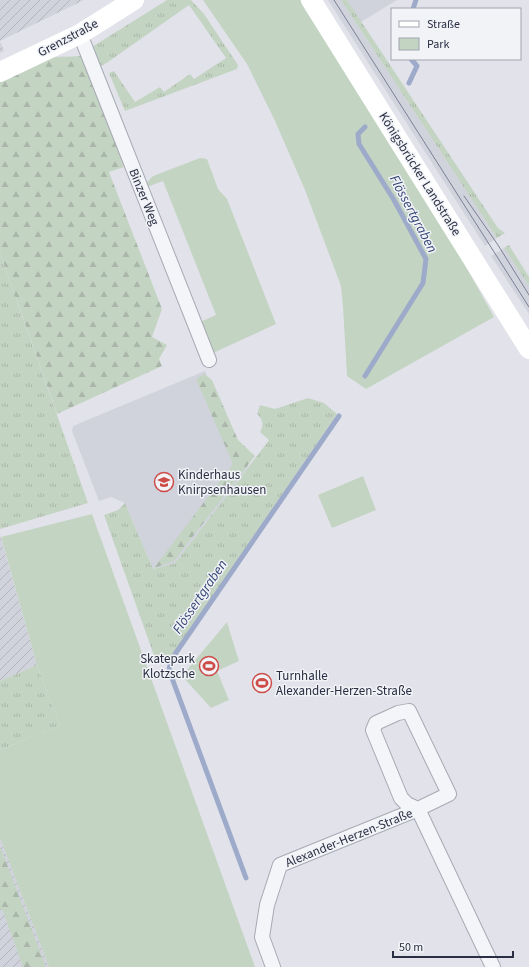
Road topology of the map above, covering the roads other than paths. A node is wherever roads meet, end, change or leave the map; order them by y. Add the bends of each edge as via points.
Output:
1 (134, 0) edge
2 (311, 0) edge
3 (80, 34) junction
4 (0, 72) edge
5 (529, 349) edge
6 (209, 360) dead end
7 (418, 810) junction
8 (273, 967) edge
9 (493, 967) edge

1 - 3 main road, Grenzstraße
2 - 5 main road, Königsbrücker Landstraße
3 - 4 main road, Grenzstraße
3 - 6 street, Binzer Weg
7 - 7 street, Alexander-Herzen-Straße via 450,794 409,711 376,723 373,730 401,798 406,804
7 - 8 street, Alexander-Herzen-Straße via 280,865 267,905 262,937
7 - 9 street, Alexander-Herzen-Straße

